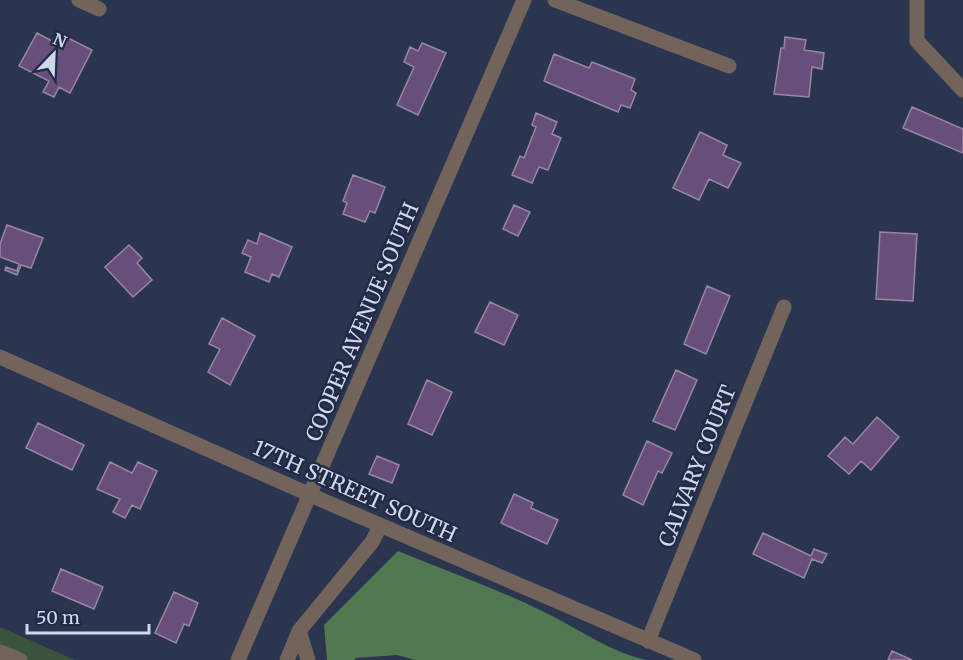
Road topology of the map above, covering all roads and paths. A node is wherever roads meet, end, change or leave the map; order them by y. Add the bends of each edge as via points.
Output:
1 (79, 0) edge
2 (524, 0) edge
3 (555, 0) edge
4 (917, 0) edge
5 (99, 9) dead end
6 (729, 66) dead end
7 (963, 90) edge
8 (784, 307) dead end
9 (0, 357) edge
10 (310, 495) junction
11 (380, 525) junction
12 (299, 631) junction
13 (648, 641) junction
14 (0, 652) edge
15 (20, 660) edge
16 (238, 660) edge
17 (287, 660) edge
18 (308, 660) edge
19 (694, 660) edge

1 - 5 street
2 - 10 street, COOPER AVENUE SOUTH
3 - 6 street
4 - 7 street via 917,41
8 - 13 street, CALVARY COURT
9 - 10 street, 17TH STREET SOUTH
10 - 11 street, 17TH STREET SOUTH
10 - 16 street, COOPER AVENUE SOUTH
11 - 12 street via 366,550
11 - 13 street, 17TH STREET SOUTH
12 - 17 street
12 - 18 street
13 - 19 street, 17TH STREET SOUTH
14 - 15 street

